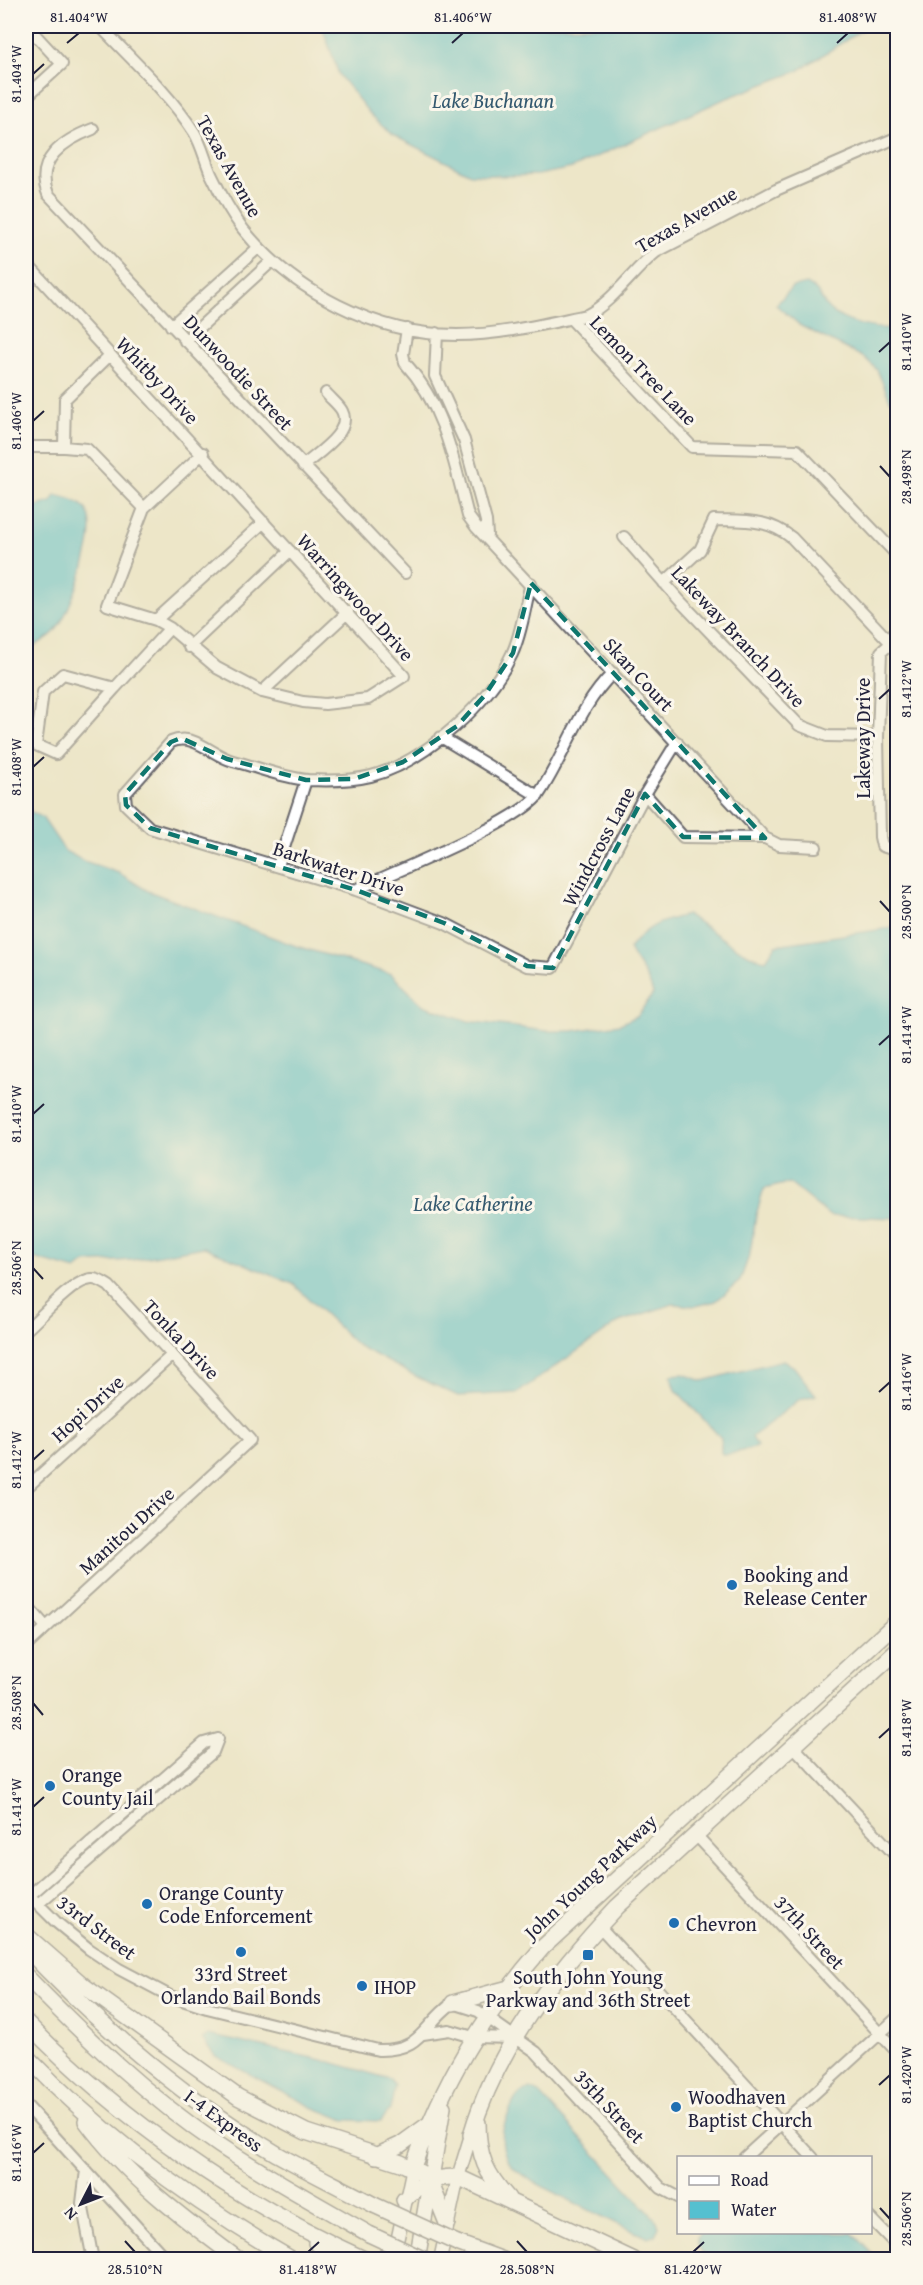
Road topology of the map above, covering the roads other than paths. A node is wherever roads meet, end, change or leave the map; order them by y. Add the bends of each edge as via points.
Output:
1 (27, 26) edge
2 (100, 26) edge
3 (26, 97) edge
4 (93, 129) dead end
5 (897, 137) edge
6 (259, 247) junction
7 (272, 261) junction
8 (26, 263) edge
9 (571, 319) junction
10 (171, 326) junction
11 (407, 329) junction
12 (436, 333) junction
13 (185, 341) junction
14 (110, 356) junction
15 (326, 393) dead end
16 (26, 447) edge
17 (64, 447) junction
18 (203, 453) junction
19 (303, 466) junction
20 (144, 508) junction
21 (264, 522) junction
22 (487, 535) junction
23 (624, 537) dead end
24 (290, 550) junction
25 (897, 556) edge
26 (405, 573) dead end
27 (531, 583) junction
28 (664, 584) junction
29 (348, 612) junction
30 (156, 620) junction
31 (170, 628) junction
32 (894, 640) edge
33 (189, 646) junction
34 (613, 673) junction
35 (115, 688) junction
36 (262, 692) junction
37 (441, 737) junction
38 (878, 737) junction
39 (677, 742) junction
40 (306, 780) junction
41 (645, 794) junction
42 (538, 796) junction
43 (765, 838) junction
44 (816, 848) dead end
45 (897, 851) edge
46 (278, 866) junction
47 (356, 890) junction
48 (553, 968) joint
49 (26, 1330) edge
50 (172, 1355) junction
51 (250, 1440) joint
52 (26, 1488) edge
53 (26, 1604) edge
54 (897, 1621) edge
55 (46, 1627) junction
56 (26, 1646) edge
57 (897, 1650) edge
58 (793, 1746) junction
59 (711, 1793) junction
60 (696, 1835) junction
61 (897, 1858) edge
62 (31, 1898) edge
63 (599, 1926) junction
64 (26, 1935) edge
65 (26, 1948) edge
66 (26, 1976) edge
67 (508, 1988) junction
68 (453, 2003) junction
69 (897, 2017) edge
70 (487, 2018) junction
71 (26, 2022) edge
72 (423, 2034) junction
73 (879, 2034) junction
74 (473, 2037) junction
75 (514, 2038) junction
76 (897, 2053) edge
77 (26, 2056) edge
78 (447, 2083) junction
79 (69, 2100) junction
80 (26, 2105) edge
81 (478, 2111) junction
82 (429, 2124) junction
83 (781, 2124) junction
84 (471, 2135) joint
85 (376, 2156) junction
86 (745, 2156) edge
87 (812, 2156) edge
88 (412, 2167) junction
89 (86, 2170) junction
90 (458, 2177) junction
91 (430, 2181) junction
92 (677, 2196) edge
93 (404, 2200) junction
94 (256, 2202) junction
95 (514, 2205) junction
96 (872, 2220) edge
97 (447, 2223) junction
98 (897, 2247) edge
99 (364, 2258) edge
100 (93, 2259) edge
101 (167, 2259) edge
102 (239, 2259) edge
103 (293, 2259) edge
104 (340, 2259) edge
105 (393, 2259) edge
106 (417, 2259) edge
107 (425, 2259) edge
108 (440, 2259) edge
109 (503, 2259) edge
110 (634, 2259) edge

1 - 3 street via 62,64
2 - 6 street, Texas Avenue via 194,131 225,201
4 - 10 street, Dunwoodie Street via 76,135 49,158 43,182 48,194
5 - 9 street, Texas Avenue via 766,195 656,252 599,309
6 - 7 street, Texas Avenue
6 - 10 street
7 - 11 street, Texas Avenue via 319,295 356,313
7 - 13 street
8 - 14 street, Whitby Drive
9 - 12 street, Texas Avenue via 506,332
9 - 25 street, Lemon Tree Lane via 692,447 797,450
10 - 13 street, Dunwoodie Street
11 - 12 street, Texas Avenue
11 - 22 street, Skan Court via 405,363 438,411 468,516
12 - 22 street via 435,376 464,440
13 - 19 street, Dunwoodie Street
14 - 17 street via 65,399
14 - 18 street, Whitby Drive
15 - 19 street via 342,411 344,424 338,435
16 - 17 street
17 - 20 street via 87,449
18 - 20 street
18 - 21 street, Whitby Drive
19 - 26 street, Dunwoodie Street
20 - 30 street, Warringwood Drive via 107,605
21 - 24 street, Warringwood Drive
21 - 30 street
22 - 27 street, Skan Court
23 - 28 street, Lakeway Branch Drive
24 - 29 street, Warringwood Drive
24 - 33 street
27 - 34 street, Skan Court
27 - 37 street via 513,653 475,708
28 - 32 street via 700,550 714,520 761,522 777,526 792,538
28 - 38 street, Lakeway Branch Drive via 799,725 827,736
29 - 36 street
29 - 36 street, Warringwood Drive via 404,676 368,699 325,705
30 - 31 street, Warringwood Drive
31 - 33 street, Warringwood Drive
31 - 35 street
32 - 38 street, Lakeway Drive via 881,652
33 - 36 street, Warringwood Drive via 217,668
34 - 39 street, Skan Court
34 - 42 street via 585,707
35 - 35 street via 56,754 36,745 43,692 63,674
37 - 40 street via 404,762 374,775 354,780
37 - 42 street
38 - 45 street, Lakeway Drive via 882,846
39 - 41 street, Windcross Lane
39 - 43 street, Skan Court
40 - 46 street
40 - 46 street, Barkwater Drive via 226,759 181,738 171,742 125,794 126,805 150,828
41 - 43 street via 683,837
41 - 48 street, Windcross Lane
42 - 47 street via 495,825
43 - 44 street via 779,845
46 - 47 street, Barkwater Drive
47 - 48 street, Barkwater Drive via 444,923 527,966
49 - 50 street, Tonka Drive via 79,1283 94,1279 109,1286
50 - 51 street, Tonka Drive
50 - 52 street, Hopi Drive
51 - 55 street, Manitou Drive
53 - 55 street
54 - 59 highway, John Young Parkway
55 - 56 street, Manitou Drive
57 - 58 highway, John Young Parkway
58 - 60 highway, John Young Parkway
58 - 61 street
59 - 60 highway
59 - 67 highway, John Young Parkway via 565,1926
60 - 63 highway, John Young Parkway
60 - 73 street, 37th Street
62 - 62 street via 213,1752 218,1739 204,1743
62 - 72 street, 33rd Street via 74,1938 103,1958 148,1986 179,1999 378,2050 404,2049
63 - 75 highway, John Young Parkway
63 - 83 street
64 - 85 highway via 84,1986 238,2097 306,2132
65 - 109 highway, bridge via 92,2014 188,2093 276,2153 375,2205 457,2243
66 - 107 highway, I-4 Express, bridge via 103,2052 217,2143 369,2234
67 - 68 highway
67 - 70 highway, John Young Parkway
68 - 70 street
68 - 72 street, 33rd Street via 438,2014
69 - 73 street
70 - 74 highway, John Young Parkway
70 - 75 street
71 - 94 highway via 142,2126
72 - 74 street, 33rd Street via 449,2030
73 - 76 street, 37th Street
73 - 83 street
74 - 75 street, 33rd Street
74 - 78 highway, John Young Parkway
75 - 81 highway, John Young Parkway
75 - 92 street, 35th Street via 536,2052 662,2188
77 - 79 highway
78 - 82 highway, John Young Parkway
78 - 91 highway
79 - 102 highway via 105,2147 147,2187
79 - 103 highway via 159,2174 216,2214
80 - 89 street
81 - 84 highway, John Young Parkway
81 - 95 highway via 482,2162
82 - 85 highway
82 - 88 highway, John Young Parkway
83 - 86 street
83 - 87 street
84 - 90 main road, John Young Parkway
85 - 88 highway
88 - 91 highway
88 - 93 main road, John Young Parkway
89 - 100 street via 82,2203
89 - 101 street
90 - 91 highway
90 - 95 highway
90 - 97 main road, John Young Parkway
91 - 93 highway
91 - 97 highway
91 - 106 highway
93 - 105 main road, John Young Parkway
94 - 99 highway
94 - 104 highway
95 - 110 highway
96 - 98 street
97 - 108 main road, John Young Parkway

